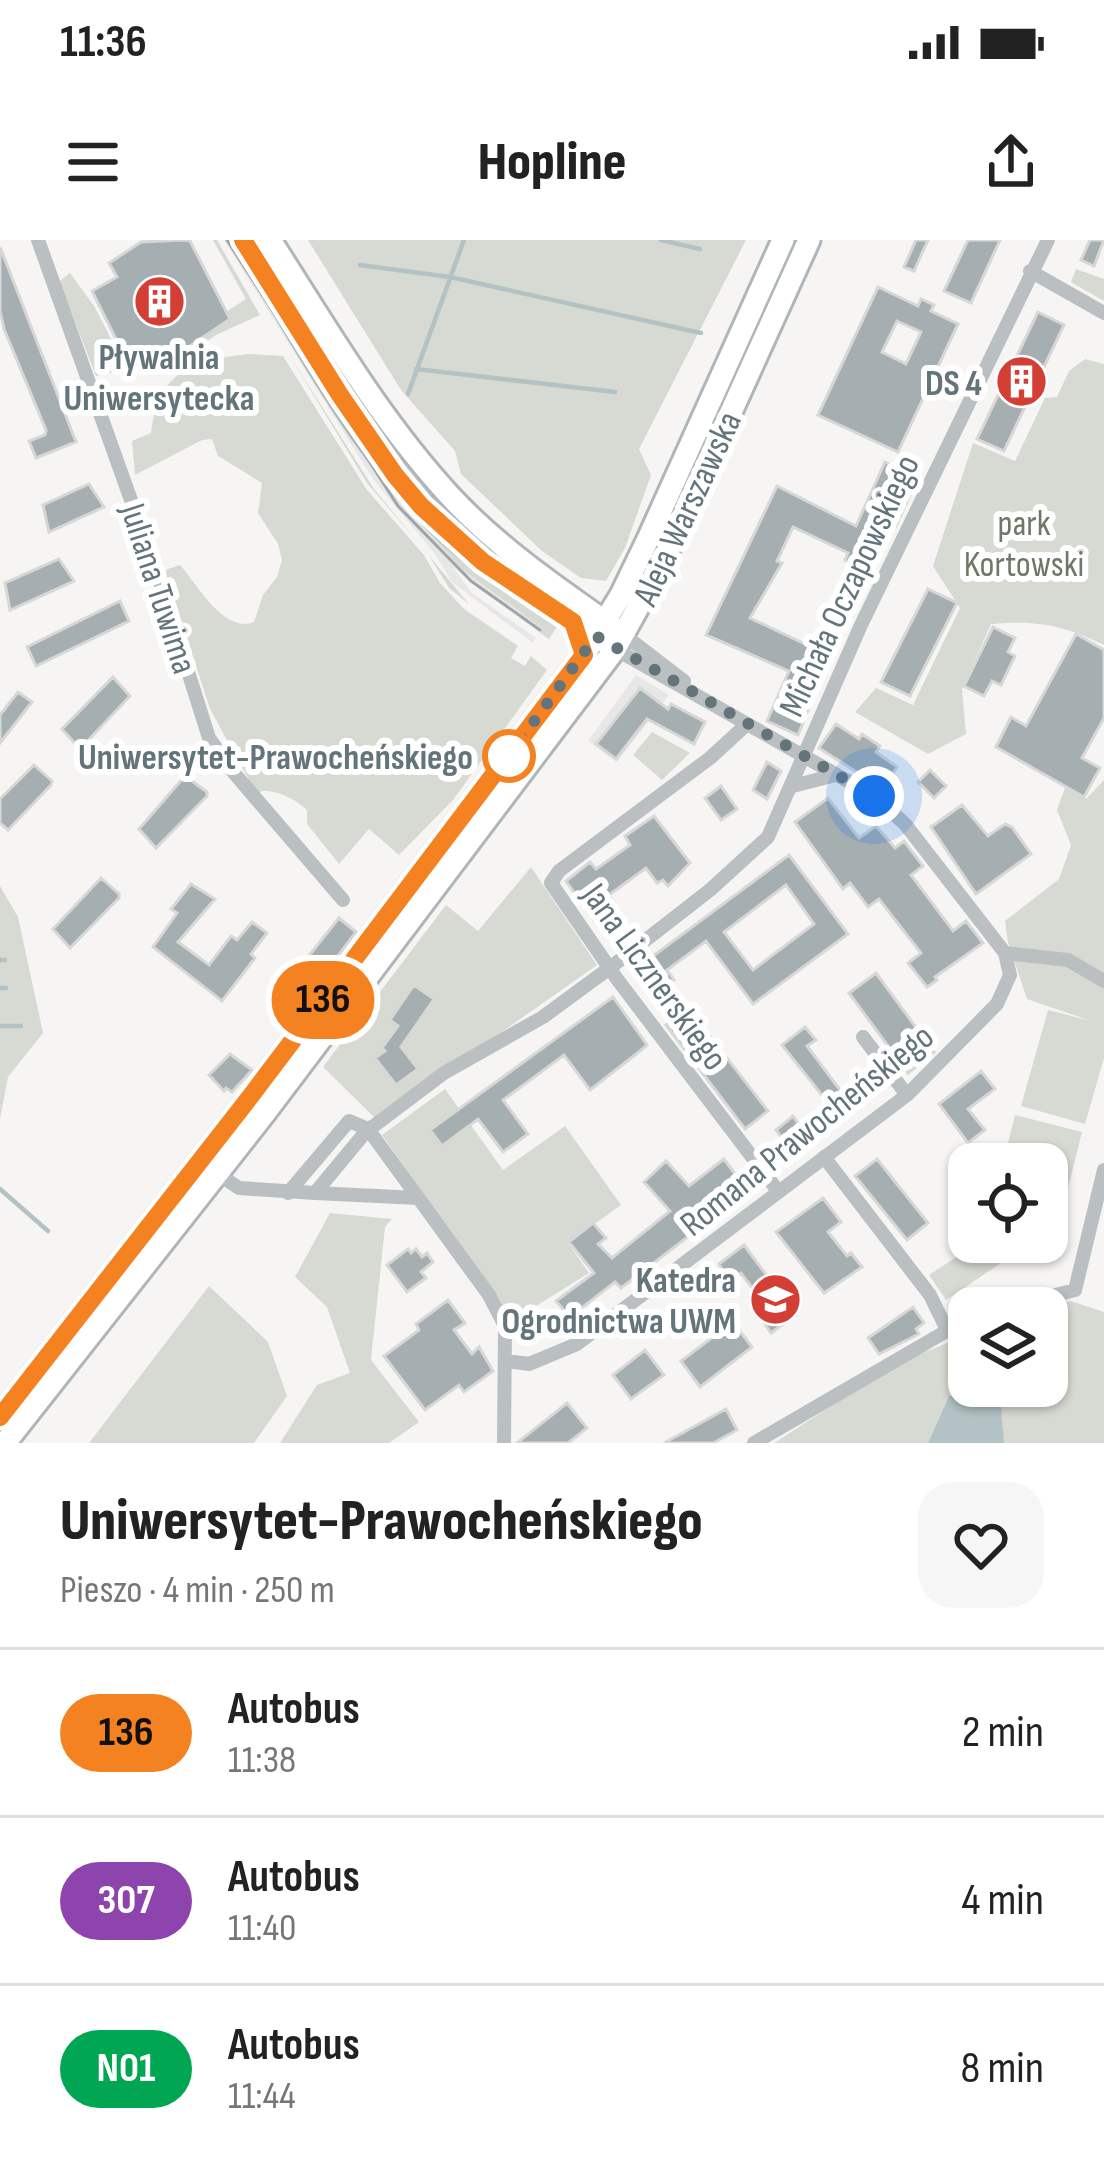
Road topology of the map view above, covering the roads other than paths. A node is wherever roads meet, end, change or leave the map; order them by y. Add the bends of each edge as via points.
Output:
1 (38, 240) edge
2 (244, 240) edge
3 (270, 240) edge
4 (783, 240) edge
5 (809, 240) edge
6 (1048, 240) edge
7 (1030, 271) junction
8 (1104, 313) edge
9 (578, 614) junction
10 (607, 634) junction
11 (746, 725) junction
12 (802, 755) junction
13 (835, 775) junction
14 (793, 786) junction
15 (343, 900) dead end
16 (1005, 952) junction
17 (610, 967) junction
18 (1104, 982) edge
19 (863, 1036) dead end
20 (907, 1095) junction
21 (368, 1129) junction
22 (824, 1157) junction
23 (209, 1167) junction
24 (1104, 1170) edge
25 (778, 1191) junction
26 (288, 1193) junction
27 (315, 1193) junction
28 (418, 1198) junction
29 (1068, 1292) edge
30 (947, 1330) joint
31 (507, 1361) junction
32 (0, 1417) edge
33 (5, 1443) edge
34 (504, 1443) edge
35 (754, 1443) edge

1 - 15 street, Juliana Tuwima via 209,738
2 - 9 main road via 421,506 483,562
3 - 9 main road via 427,470
4 - 10 main road, Aleja Warszawska
5 - 10 main road, Aleja Warszawska via 663,562
6 - 7 street, Michała Oczapowskiego
7 - 8 street
7 - 12 street, Michała Oczapowskiego
9 - 10 main road
9 - 10 main road
10 - 11 street via 667,665
10 - 23 main road, Aleja Warszawska
10 - 23 main road, Aleja Warszawska
11 - 12 street
11 - 17 street, Jana Licznerskiego via 551,883
12 - 13 street
12 - 14 street, Michała Oczapowskiego
13 - 14 street
13 - 16 street via 905,824
14 - 17 street, Michała Oczapowskiego via 753,854
16 - 18 street via 1069,960
16 - 20 street, Romana Prawocheńskiego via 1010,975 997,1004
17 - 21 street, Michała Oczapowskiego
17 - 25 street, Jana Licznerskiego
19 - 20 street
20 - 22 street, Romana Prawocheńskiego
21 - 26 street via 349,1121
21 - 27 street
21 - 28 street
22 - 25 street, Romana Prawocheńskiego
22 - 30 street via 930,1295
23 - 26 street via 238,1188
23 - 32 main road, Aleja Warszawska
23 - 33 main road, Aleja Warszawska
24 - 29 street via 1075,1290
25 - 31 street, Romana Prawocheńskiego via 577,1344 529,1364
26 - 27 street
27 - 28 street
28 - 31 street via 489,1294 505,1326
30 - 35 street
31 - 34 street

